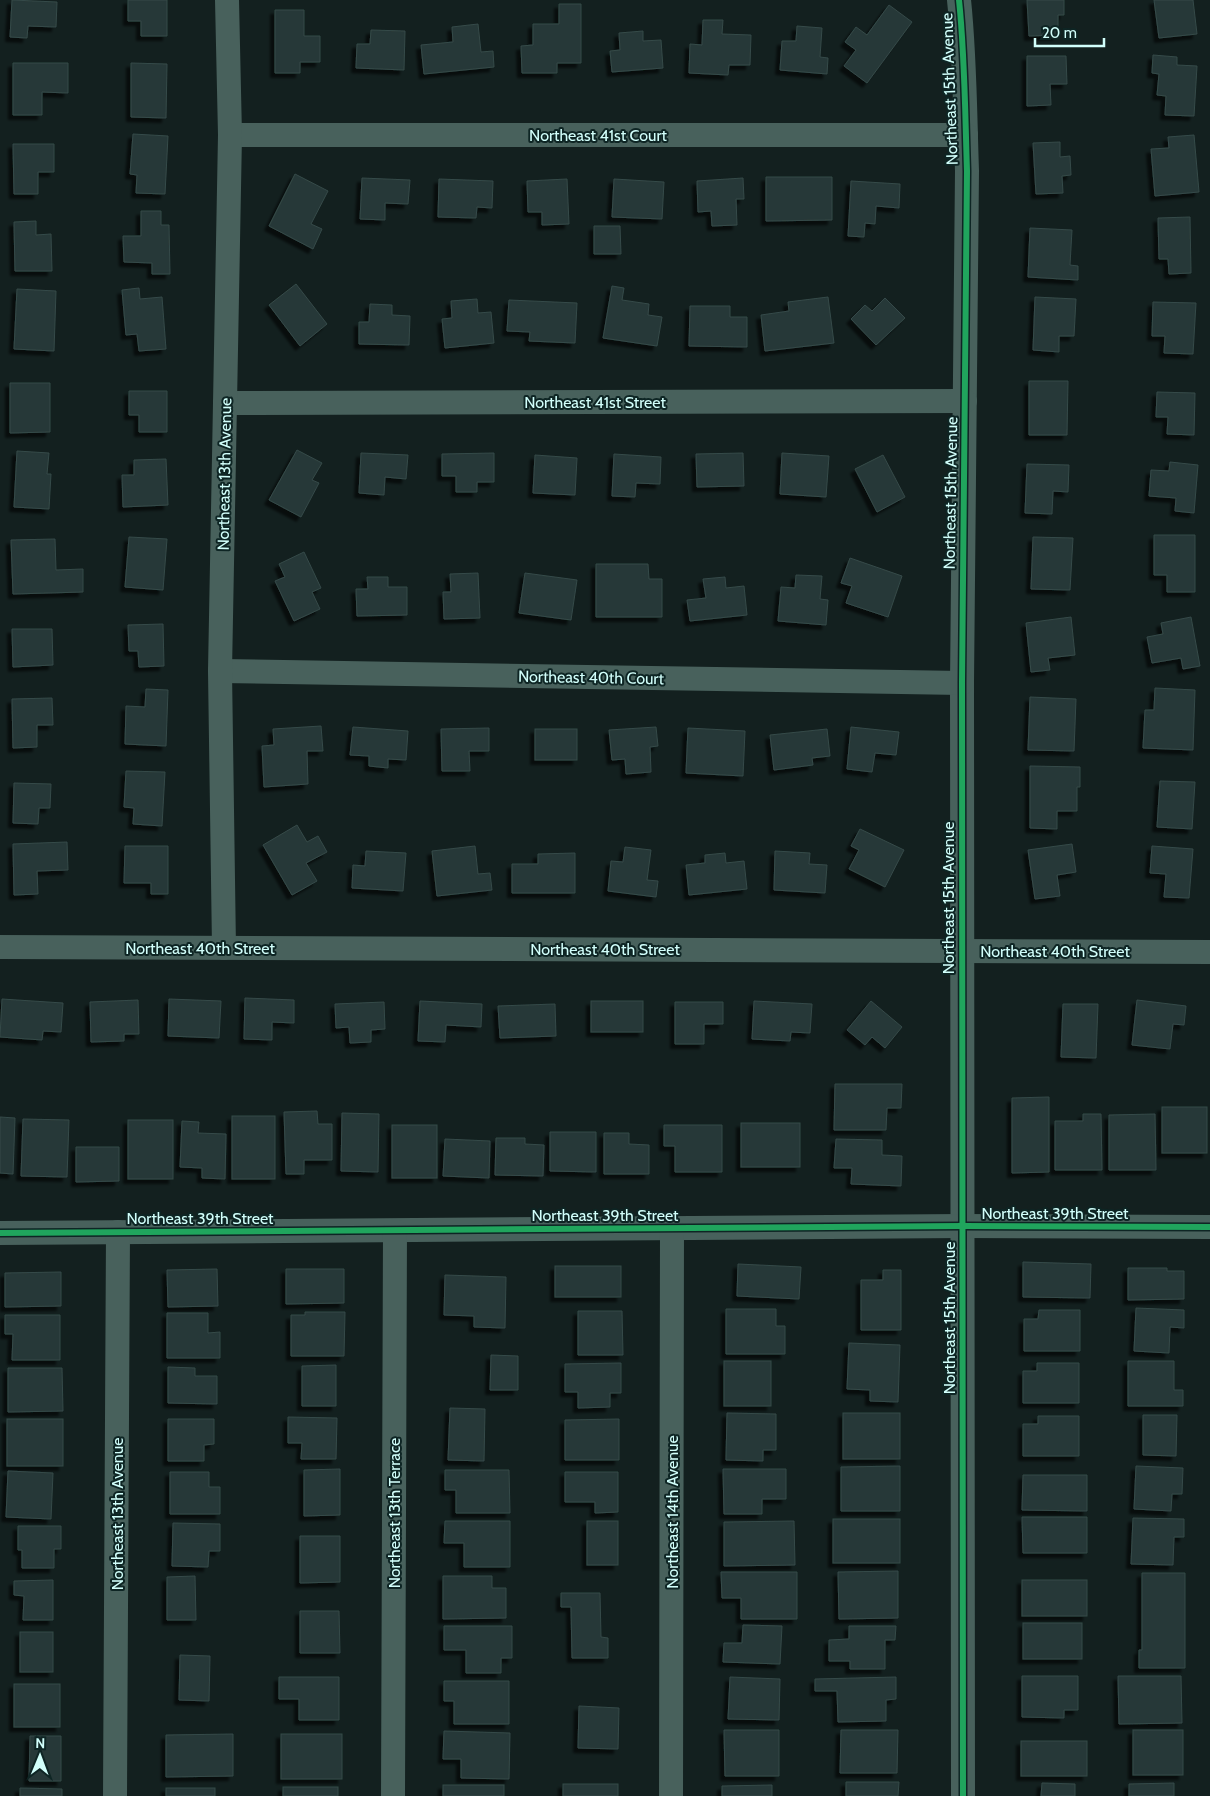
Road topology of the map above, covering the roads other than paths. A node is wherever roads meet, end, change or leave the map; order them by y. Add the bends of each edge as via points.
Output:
1 (226, 0) edge
2 (959, 0) edge
3 (230, 135) junction
4 (966, 135) junction
5 (965, 401) junction
6 (225, 403) junction
7 (220, 671) junction
8 (962, 683) junction
9 (0, 947) edge
10 (224, 948) junction
11 (962, 951) junction
12 (1210, 952) edge
13 (963, 1226) junction
14 (1210, 1227) edge
15 (672, 1229) junction
16 (395, 1231) junction
17 (118, 1232) junction
18 (0, 1233) edge
19 (115, 1796) edge
20 (393, 1796) edge
21 (671, 1796) edge
22 (962, 1796) edge

1 - 3 street, Northeast 13th Avenue
2 - 4 street, Northeast 15th Avenue
3 - 4 street, Northeast 41st Court
3 - 6 street, Northeast 13th Avenue
4 - 5 street, Northeast 15th Avenue
5 - 6 street, Northeast 41st Street
5 - 8 street, Northeast 15th Avenue
6 - 7 street, Northeast 13th Avenue
7 - 8 street, Northeast 40th Court
7 - 10 street, Northeast 13th Avenue
8 - 11 street, Northeast 15th Avenue
9 - 10 street, Northeast 40th Street
10 - 11 street, Northeast 40th Street
11 - 12 street, Northeast 40th Street
11 - 13 street, Northeast 15th Avenue
13 - 14 street, Northeast 39th Street
13 - 15 street, Northeast 39th Street
13 - 22 street, Northeast 15th Avenue
15 - 16 street, Northeast 39th Street
15 - 21 street, Northeast 14th Avenue
16 - 17 street, Northeast 39th Street
16 - 20 street, Northeast 13th Terrace
17 - 18 street, Northeast 39th Street
17 - 19 street, Northeast 13th Avenue

